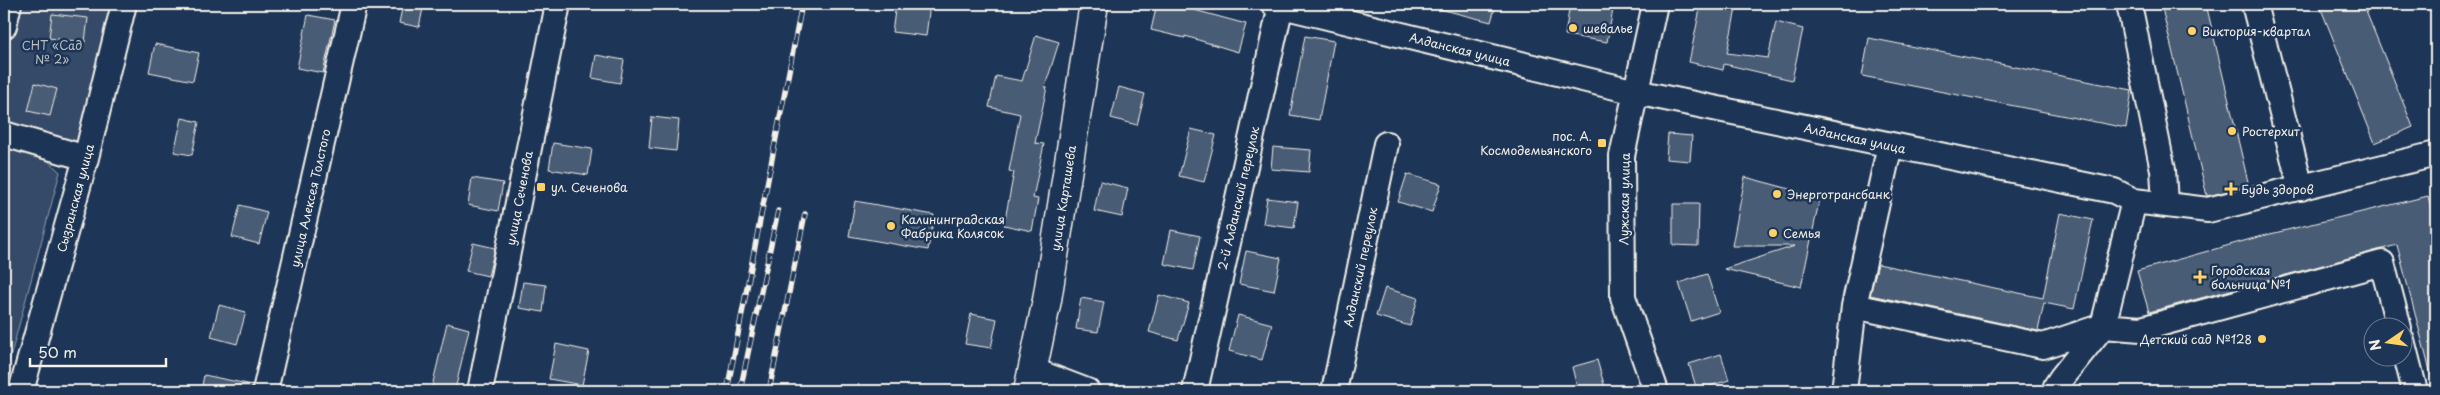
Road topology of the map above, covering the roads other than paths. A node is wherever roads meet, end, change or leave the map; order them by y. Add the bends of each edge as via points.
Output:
1 (9, 4) edge
2 (124, 4) edge
3 (354, 4) edge
4 (558, 4) edge
5 (1094, 4) edge
6 (1278, 4) edge
7 (1655, 4) edge
8 (2129, 4) edge
9 (2254, 4) edge
10 (4, 26) edge
11 (1636, 92) junction
12 (4, 134) edge
13 (1386, 144) dead end
14 (1890, 145) junction
15 (2436, 154) edge
16 (86, 158) junction
17 (2301, 188) junction
18 (2134, 201) junction
19 (2165, 204) junction
20 (1854, 306) junction
21 (2396, 318) edge
22 (2103, 326) junction
23 (2409, 368) edge
24 (1030, 381) edge
25 (21, 391) edge
26 (265, 391) edge
27 (480, 391) edge
28 (1086, 391) edge
29 (1195, 391) edge
30 (1334, 391) edge
31 (1656, 391) edge
32 (1844, 391) edge
33 (2057, 391) edge
34 (2415, 391) edge

1 - 10 street
2 - 16 street, Сызранская улица
3 - 26 street, улица Алексея Толстого
4 - 27 street, улица Сеченова
5 - 24 main road, улица Карташева via 1047,300
6 - 11 street, Алданская улица
6 - 29 street, 2-й Алданский переулок
7 - 11 street, Лужская улица
8 - 19 street via 2164,170
9 - 17 street
11 - 14 street, Алданская улица
11 - 31 street, Лужская улица via 1622,156 1623,297
12 - 16 street
13 - 30 street, Алданский переулок
14 - 18 street, Алданская улица via 2114,191
14 - 20 street
15 - 17 street, Алданская улица
16 - 25 street, Сызранская улица
17 - 19 street, Алданская улица via 2208,210
18 - 19 street, Алданская улица
18 - 22 street
20 - 22 street via 2043,346
20 - 32 street
21 - 22 street via 2382,264 2141,329
22 - 33 street via 2062,377 2056,386
23 - 34 street
24 - 28 street

